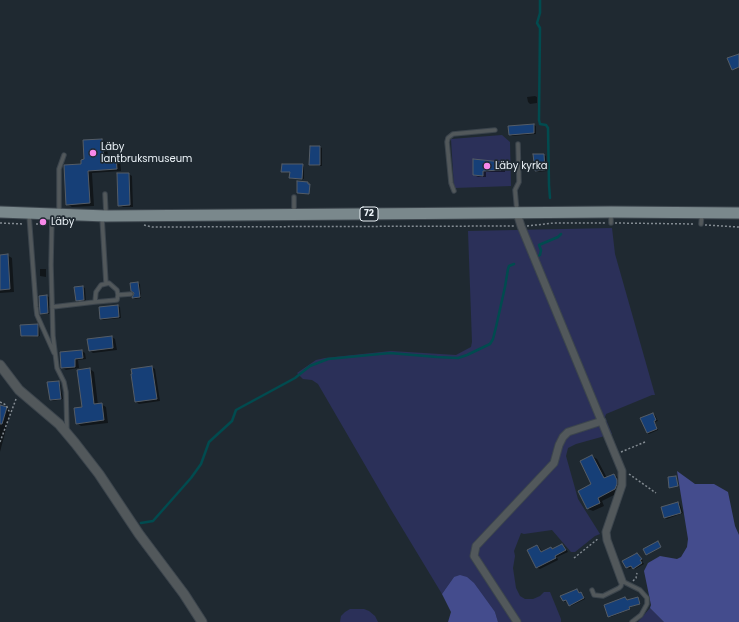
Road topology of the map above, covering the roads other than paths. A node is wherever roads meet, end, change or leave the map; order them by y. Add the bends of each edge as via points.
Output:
1 (495, 130) dead end
2 (518, 144) dead end
3 (64, 155) dead end
4 (454, 191) dead end
5 (105, 194) dead end
6 (294, 196) dead end
7 (0, 212) edge
8 (702, 212) junction
9 (517, 213) junction
10 (739, 213) edge
11 (294, 215) junction
12 (104, 216) junction
13 (55, 218) junction
14 (29, 219) junction
15 (701, 224) road end
16 (106, 283) junction
17 (131, 294) dead end
18 (118, 295) junction
19 (95, 302) junction
20 (52, 307) junction
21 (56, 358) junction
22 (0, 365) edge
23 (602, 421) junction
24 (67, 432) junction
25 (625, 583) junction
26 (592, 590) dead end
27 (202, 622) edge
28 (517, 622) edge
29 (632, 622) edge

1 - 4 lane via 453,134 448,138 450,183
2 - 9 lane
3 - 13 lane via 59,168
5 - 12 lane
6 - 11 lane
7 - 14 main road, 72
8 - 9 main road, 72 via 611,217
8 - 10 main road, 72
8 - 15 lane
9 - 11 main road, 72
9 - 23 street
11 - 12 main road, 72
12 - 13 main road, 72
12 - 16 lane
13 - 14 main road, 72
13 - 20 lane
14 - 21 lane via 37,314
16 - 18 lane via 112,284
16 - 19 lane via 98,289
17 - 18 lane
18 - 19 lane via 117,300
19 - 20 lane
20 - 21 lane
21 - 24 lane via 66,392
22 - 24 street via 19,390
23 - 25 street via 623,478 606,532
23 - 28 street via 568,432 559,445 554,463 476,546 474,556
24 - 27 street via 96,469
25 - 26 lane via 603,596 594,595
25 - 29 lane via 642,592 648,602 645,610

